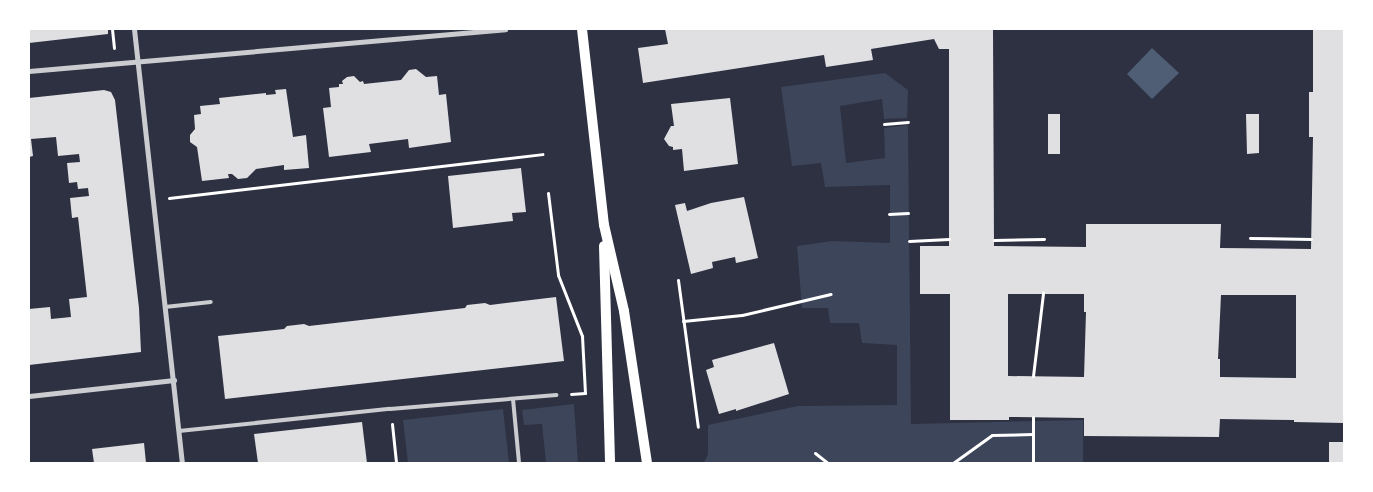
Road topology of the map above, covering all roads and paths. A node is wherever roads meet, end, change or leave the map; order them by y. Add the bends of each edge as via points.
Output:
1 (134, 29) edge
2 (505, 29) edge
3 (582, 29) edge
4 (138, 60) junction
5 (29, 71) edge
6 (908, 122) dead end
7 (884, 124) dead end
8 (542, 154) dead end
9 (548, 193) dead end
10 (154, 200) junction
11 (908, 213) dead end
12 (890, 214) dead end
13 (604, 226) junction
14 (1250, 238) dead end
15 (950, 239) dead end
16 (1311, 239) dead end
17 (994, 240) dead end
18 (1044, 240) dead end
19 (909, 241) dead end
20 (678, 280) dead end
21 (831, 294) dead end
22 (1043, 294) dead end
23 (212, 302) dead end
24 (166, 307) junction
25 (683, 321) junction
26 (1034, 376) dead end
27 (174, 380) junction
28 (556, 395) joint
29 (29, 396) edge
30 (514, 399) junction
31 (390, 409) junction
32 (1033, 417) dead end
33 (698, 427) dead end
34 (179, 430) junction
35 (1033, 434) junction
36 (816, 453) dead end
37 (182, 463) edge
38 (396, 463) edge
39 (519, 463) edge
40 (610, 463) edge
41 (647, 463) edge
42 (828, 463) edge
43 (953, 463) edge
44 (1033, 463) edge

1 - 4 street
2 - 4 street
3 - 13 main road
4 - 5 street
4 - 10 street
6 - 7 path
8 - 10 path
9 - 28 path via 558,275 582,336 585,393
10 - 24 street
11 - 12 path
13 - 40 main road
13 - 41 main road via 624,311
14 - 16 path
15 - 19 path
17 - 18 path
20 - 25 path
21 - 25 path via 742,315
22 - 26 path
23 - 24 lane
24 - 27 street
25 - 33 path
27 - 29 street
27 - 34 street
28 - 30 lane
30 - 31 lane
30 - 39 lane
31 - 34 lane
31 - 38 path
32 - 35 path
34 - 37 street
35 - 43 path via 992,435
35 - 44 path
36 - 42 path

